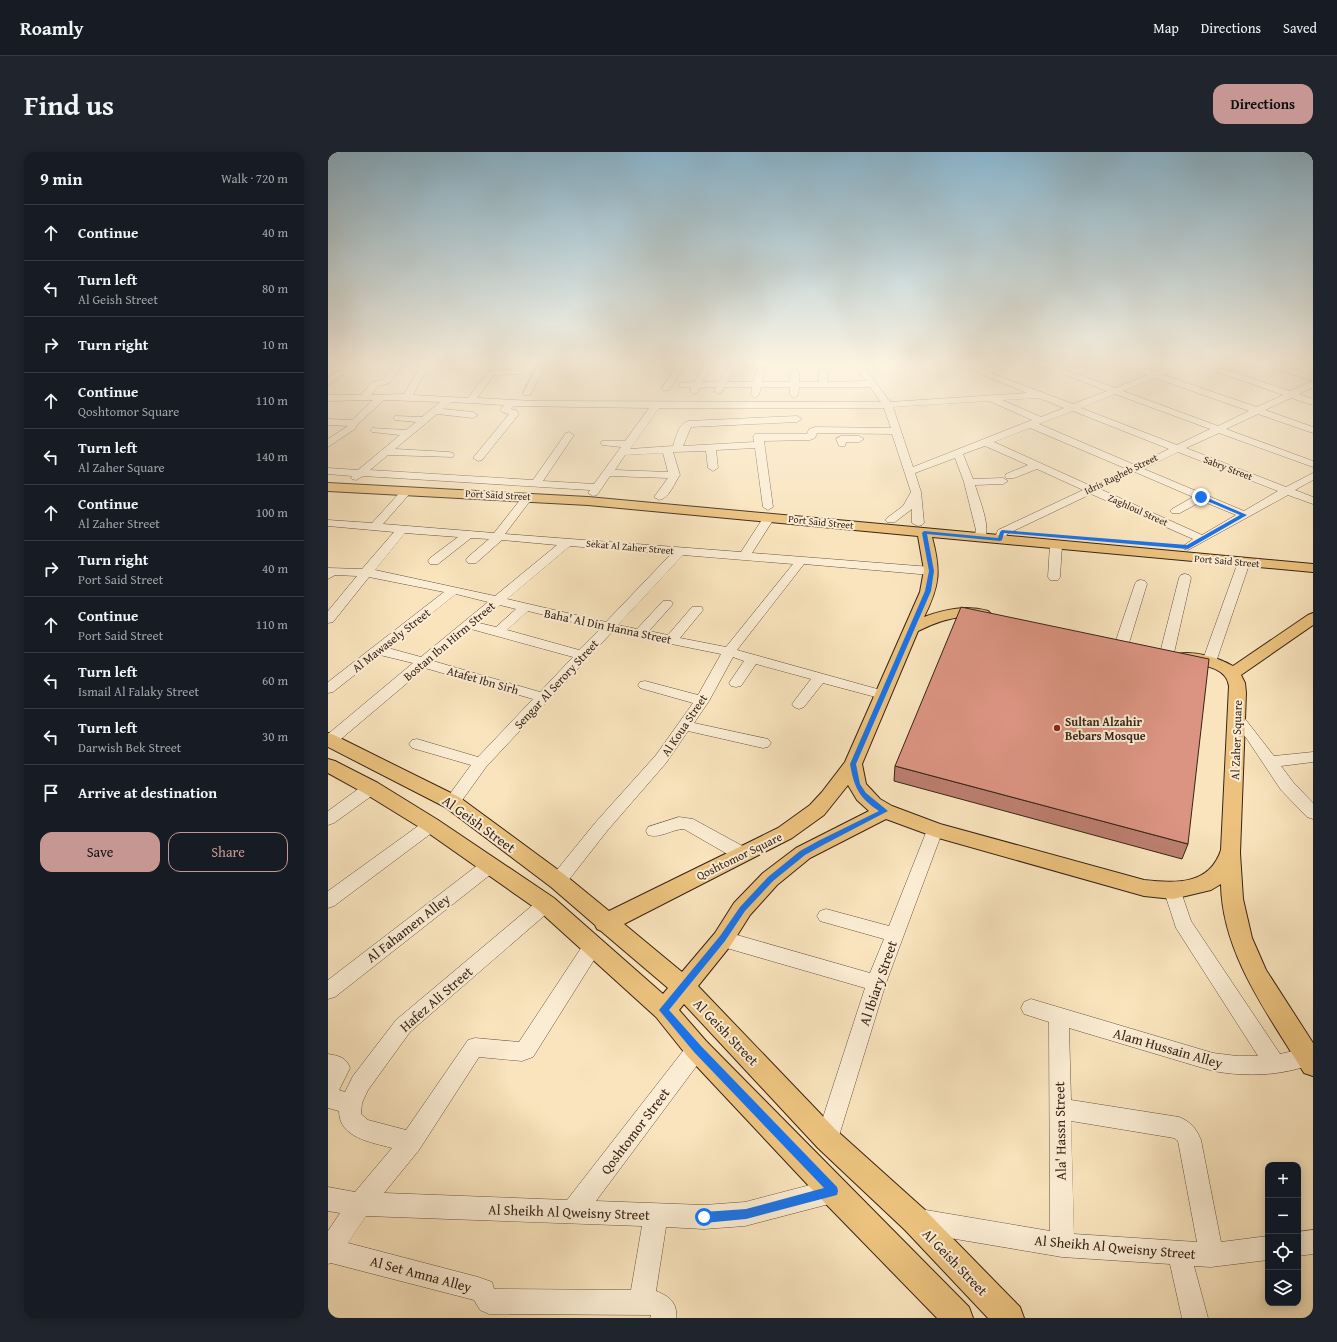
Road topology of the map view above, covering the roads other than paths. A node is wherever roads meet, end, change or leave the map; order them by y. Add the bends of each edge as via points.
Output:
1 (358, 419) edge
2 (416, 419) edge
3 (510, 419) edge
4 (646, 419) edge
5 (791, 419) edge
6 (893, 419) edge
7 (1103, 419) edge
8 (1192, 419) edge
9 (1238, 419) edge
10 (1281, 419) edge
11 (424, 420) joint
12 (1040, 420) edge
13 (766, 421) joint
14 (354, 423) junction
15 (1030, 424) junction
16 (1218, 429) junction
17 (375, 430) dead end
18 (1313, 430) edge
19 (408, 433) junction
20 (569, 435) dead end
21 (898, 435) junction
22 (330, 436) edge
23 (759, 439) junction
24 (605, 442) dead end
25 (985, 442) junction
26 (842, 444) dead end
27 (626, 448) junction
28 (711, 448) junction
29 (1177, 448) junction
30 (672, 450) junction
31 (385, 452) junction
32 (405, 453) junction
33 (958, 453) junction
34 (449, 455) dead end
35 (478, 458) dead end
36 (396, 463) dead end
37 (1313, 464) edge
38 (1038, 466) junction
39 (713, 468) dead end
40 (1133, 468) junction
41 (328, 471) edge
42 (909, 472) junction
43 (608, 473) junction
44 (675, 475) junction
45 (1313, 476) edge
46 (356, 477) junction
47 (328, 479) edge
48 (968, 482) junction
49 (535, 484) junction
50 (328, 487) edge
51 (1090, 489) junction
52 (595, 490) junction
53 (407, 491) junction
54 (1287, 491) junction
55 (916, 492) junction
56 (528, 497) junction
57 (659, 497) junction
58 (1201, 497) junction
59 (1313, 501) edge
60 (1176, 511) dead end
61 (768, 512) junction
62 (1244, 515) junction
63 (891, 520) junction
64 (328, 522) edge
65 (375, 526) junction
66 (403, 528) junction
67 (921, 528) junction
68 (469, 534) junction
69 (981, 534) junction
70 (498, 536) junction
71 (1001, 536) junction
72 (1202, 539) junction
73 (567, 542) junction
74 (1056, 545) junction
75 (1188, 547) junction
76 (680, 551) junction
77 (744, 556) junction
78 (1313, 558) edge
79 (472, 560) dead end
80 (801, 560) junction
81 (434, 561) dead end
82 (1244, 562) junction
83 (1313, 568) edge
84 (931, 571) junction
85 (330, 573) edge
86 (366, 573) junction
87 (1054, 577) dead end
88 (1184, 578) dead end
89 (1141, 584) dead end
90 (454, 590) junction
91 (497, 600) junction
92 (328, 602) edge
93 (342, 603) junction
94 (667, 604) dead end
95 (525, 607) junction
96 (697, 610) dead end
97 (996, 616) edge
98 (1313, 618) edge
99 (328, 619) edge
100 (469, 624) junction
101 (609, 627) junction
102 (911, 628) junction
103 (498, 632) junction
104 (640, 634) junction
105 (671, 640) junction
106 (1137, 647) junction
107 (379, 650) junction
108 (729, 652) junction
109 (582, 655) junction
110 (753, 658) junction
111 (424, 662) junction
112 (1209, 662) junction
113 (1232, 674) junction
114 (820, 677) junction
115 (736, 683) dead end
116 (645, 685) dead end
117 (328, 689) edge
118 (882, 695) junction
119 (543, 697) junction
120 (702, 701) junction
121 (799, 704) dead end
122 (1237, 718) junction
123 (686, 726) junction
124 (329, 739) edge
125 (417, 744) dead end
126 (763, 744) dead end
127 (1313, 757) edge
128 (1270, 762) junction
129 (481, 763) junction
130 (853, 764) junction
131 (328, 765) edge
132 (371, 788) junction
133 (1294, 795) junction
134 (1313, 799) edge
135 (452, 802) junction
136 (885, 811) junction
137 (1313, 813) edge
138 (328, 819) edge
139 (431, 825) junction
140 (935, 830) junction
141 (654, 831) dead end
142 (1231, 850) junction
143 (742, 854) junction
144 (488, 866) junction
145 (558, 881) junction
146 (1173, 891) junction
147 (328, 901) edge
148 (546, 904) junction
149 (826, 916) dead end
150 (605, 923) junction
151 (895, 935) junction
152 (722, 939) junction
153 (592, 947) junction
154 (876, 983) junction
155 (682, 986) junction
156 (328, 991) edge
157 (1031, 1008) dead end
158 (664, 1010) junction
159 (1059, 1017) junction
160 (697, 1049) junction
161 (1310, 1060) edge
162 (328, 1063) edge
163 (1275, 1064) junction
164 (328, 1091) edge
165 (328, 1098) edge
166 (351, 1103) junction
167 (1060, 1109) junction
168 (827, 1139) junction
169 (411, 1142) junction
170 (833, 1191) junction
171 (328, 1198) edge
172 (360, 1204) junction
173 (573, 1212) junction
174 (656, 1216) junction
175 (915, 1220) junction
176 (1313, 1242) edge
177 (1301, 1244) edge
178 (1062, 1245) junction
179 (1265, 1248) edge
180 (329, 1251) edge
181 (1179, 1253) junction
182 (1211, 1255) junction
183 (642, 1302) junction
184 (663, 1318) edge
185 (958, 1318) edge
186 (1008, 1318) edge
187 (1195, 1318) edge

1 - 14 street
2 - 11 street
3 - 35 street
4 - 27 street
5 - 13 street
6 - 21 street
7 - 29 street, Sabry Street
8 - 16 street
9 - 16 street, Idris Ragheb Street
10 - 18 street
11 - 19 street
12 - 15 street
13 - 30 street via 688,424
14 - 22 street
14 - 22 street via 352,427
15 - 25 street
15 - 40 street
16 - 29 street, Idris Ragheb Street
16 - 37 street
17 - 19 street
19 - 31 street
20 - 49 street
21 - 23 street via 815,430 810,437
21 - 26 street via 842,439
21 - 42 street
23 - 28 street
23 - 61 street
24 - 27 street
25 - 33 street
25 - 38 street, Zaghloul Street
27 - 30 street
27 - 43 street
28 - 30 street
28 - 39 street
29 - 40 street, Idris Ragheb Street
29 - 54 street, Sabry Street
30 - 44 street
31 - 32 street
31 - 46 street
32 - 34 street
32 - 36 street
33 - 42 street
33 - 48 street
38 - 48 street via 1007,479
38 - 51 street, Zaghloul Street
40 - 51 street, Idris Ragheb Street
40 - 58 street
41 - 46 street, Port Said Street
42 - 55 street
43 - 44 street
43 - 52 street
44 - 57 street via 674,480
45 - 54 street
46 - 47 main road, Port Said Street
46 - 49 street, Port Said Street
46 - 52 main road, Port Said Street
48 - 69 street
49 - 52 street, Port Said Street
50 - 53 main road, Port Said Street
51 - 71 street, Idris Ragheb Street
51 - 72 street, Zaghloul Street
52 - 57 main road, Port Said Street
53 - 56 main road, Port Said Street
53 - 65 street
54 - 59 street, Sabry Street
54 - 62 street
55 - 63 street via 906,510
55 - 67 street
56 - 61 main road, Port Said Street
56 - 70 street
57 - 61 main road, Port Said Street
58 - 60 street
58 - 62 street
61 - 63 main road, Port Said Street
61 - 67 main road, Port Said Street
61 - 77 street
62 - 72 street
63 - 67 main road, Port Said Street
64 - 65 street, Sekat Al Zaher Street
65 - 66 street, Sekat Al Zaher Street
66 - 68 street, Sekat Al Zaher Street
66 - 86 street
67 - 69 main road, Port Said Street
67 - 84 main road
68 - 70 street, Sekat Al Zaher Street
68 - 81 street
69 - 71 main road, Port Said Street
70 - 73 street, Sekat Al Zaher Street
70 - 79 street
71 - 74 main road, Port Said Street
71 - 75 main road, Port Said Street
72 - 75 street
73 - 76 street, Sekat Al Zaher Street
73 - 91 street, Bostan Ibn Hirm Street
74 - 82 main road, Port Said Street
74 - 87 street
75 - 78 main road, Port Said Street
76 - 77 street, Sekat Al Zaher Street
76 - 101 street, Sengar Al Serory Street
77 - 80 street, Sekat Al Zaher Street
80 - 84 street, Sekat Al Zaher Street
80 - 108 street, Al Koua Street
82 - 83 main road, Port Said Street
82 - 112 street
84 - 102 main road via 928,591
85 - 86 street, Baha' Al Din Hanna Street
86 - 90 street, Baha' Al Din Hanna Street
86 - 93 street
88 - 106 street
89 - 106 street
90 - 91 street, Baha' Al Din Hanna Street
90 - 107 street, Al Mawasely Street
91 - 95 street, Baha' Al Din Hanna Street
91 - 100 street, Bostan Ibn Hirm Street
92 - 93 street
93 - 99 street
94 - 104 street
95 - 101 street, Baha' Al Din Hanna Street
95 - 103 street
96 - 105 street
97 - 102 main road via 957,612 937,616
98 - 113 main road
100 - 103 street
100 - 111 street, Bostan Ibn Hirm Street
101 - 104 street, Baha' Al Din Hanna Street
101 - 109 street, Sengar Al Serory Street
102 - 118 main road
103 - 109 street
104 - 105 street, Baha' Al Din Hanna Street
105 - 108 street, Baha' Al Din Hanna Street
106 - 112 main road
107 - 111 street, Atafet Ibn Sirh
107 - 117 street, Al Mawasely Street
108 - 110 street, Baha' Al Din Hanna Street
108 - 120 street, Al Koua Street
109 - 119 street, Sengar Al Serory Street
110 - 114 street, Baha' Al Din Hanna Street
110 - 115 street
111 - 119 street, Atafet Ibn Sirh
111 - 124 street, Bostan Ibn Hirm Street
112 - 113 main road
113 - 122 main road, Al Zaher Square via 1237,685
114 - 118 street, Baha' Al Din Hanna Street
114 - 121 street
116 - 120 street
118 - 130 main road
119 - 129 street, Sengar Al Serory Street
120 - 123 street, Al Koua Street
122 - 128 street
122 - 142 main road, Al Zaher Square
123 - 126 street
123 - 145 street, Al Koua Street
124 - 135 main road, Al Geish Street
125 - 129 street
127 - 128 street
128 - 133 street
129 - 135 street, Sengar Al Serory Street
130 - 136 main road, Al Zaher Square via 857,785 873,804
130 - 143 main road, Qoshtomor Square via 829,797 803,822
131 - 132 main road
132 - 138 street
132 - 139 main road
133 - 134 street
133 - 137 street
135 - 145 main road, Al Geish Street
136 - 140 main road, Al Zaher Square
136 - 152 main road via 820,843 786,866 756,893
139 - 144 main road
139 - 147 street
140 - 146 main road, Al Zaher Square via 1144,888
140 - 151 street, Al Ibiary Street
141 - 143 street via 679,823 687,824
142 - 146 main road, Al Zaher Square via 1218,875 1204,884
142 - 161 main road via 1232,899 1241,938 1256,975
143 - 150 main road, Qoshtomor Square
144 - 148 main road
144 - 156 street, Al Fahamen Alley
145 - 150 main road, Al Geish Street
146 - 163 street via 1182,923
148 - 153 main road
148 - 166 street, Hafez Ali Street via 402,1026 360,1083
149 - 151 street
150 - 155 main road, Al Geish Street
151 - 154 street, Al Ibiary Street
152 - 154 street
152 - 155 main road
153 - 158 main road
153 - 169 street via 529,1047 522,1052 475,1047
154 - 168 street, Al Ibiary Street
155 - 158 main road
155 - 168 main road, Al Geish Street
157 - 159 street, Alam Hussain Alley
158 - 160 main road
159 - 163 street, Alam Hussain Alley via 1213,1062 1238,1066
159 - 167 street, Ala' Hassn Street
160 - 170 main road
160 - 173 street, Qoshtomor Street
161 - 163 street, Alam Hussain Alley
162 - 164 street via 340,1068
165 - 166 street
166 - 169 street via 350,1113 353,1121 362,1129
167 - 178 street, Ala' Hassn Street
167 - 182 street via 1179,1128 1186,1133 1190,1140
168 - 175 main road, Al Geish Street
169 - 172 street
170 - 174 street, Al Sheikh Al Qweisny Street via 746,1214 704,1217
170 - 185 main road
171 - 172 street, Al Sheikh Al Qweisny Street
172 - 173 street, Al Sheikh Al Qweisny Street
172 - 180 street
173 - 174 street, Al Sheikh Al Qweisny Street
174 - 183 street
175 - 178 street, Al Sheikh Al Qweisny Street
175 - 186 main road, Al Geish Street
176 - 177 street
178 - 181 street, Al Sheikh Al Qweisny Street
179 - 182 street, Al Sheikh Al Qweisny Street
180 - 183 street, Al Set Amna Alley via 478,1289 483,1291 489,1301
181 - 182 street, Al Sheikh Al Qweisny Street
181 - 187 street
183 - 184 street, Al Set Amna Alley via 662,1306

